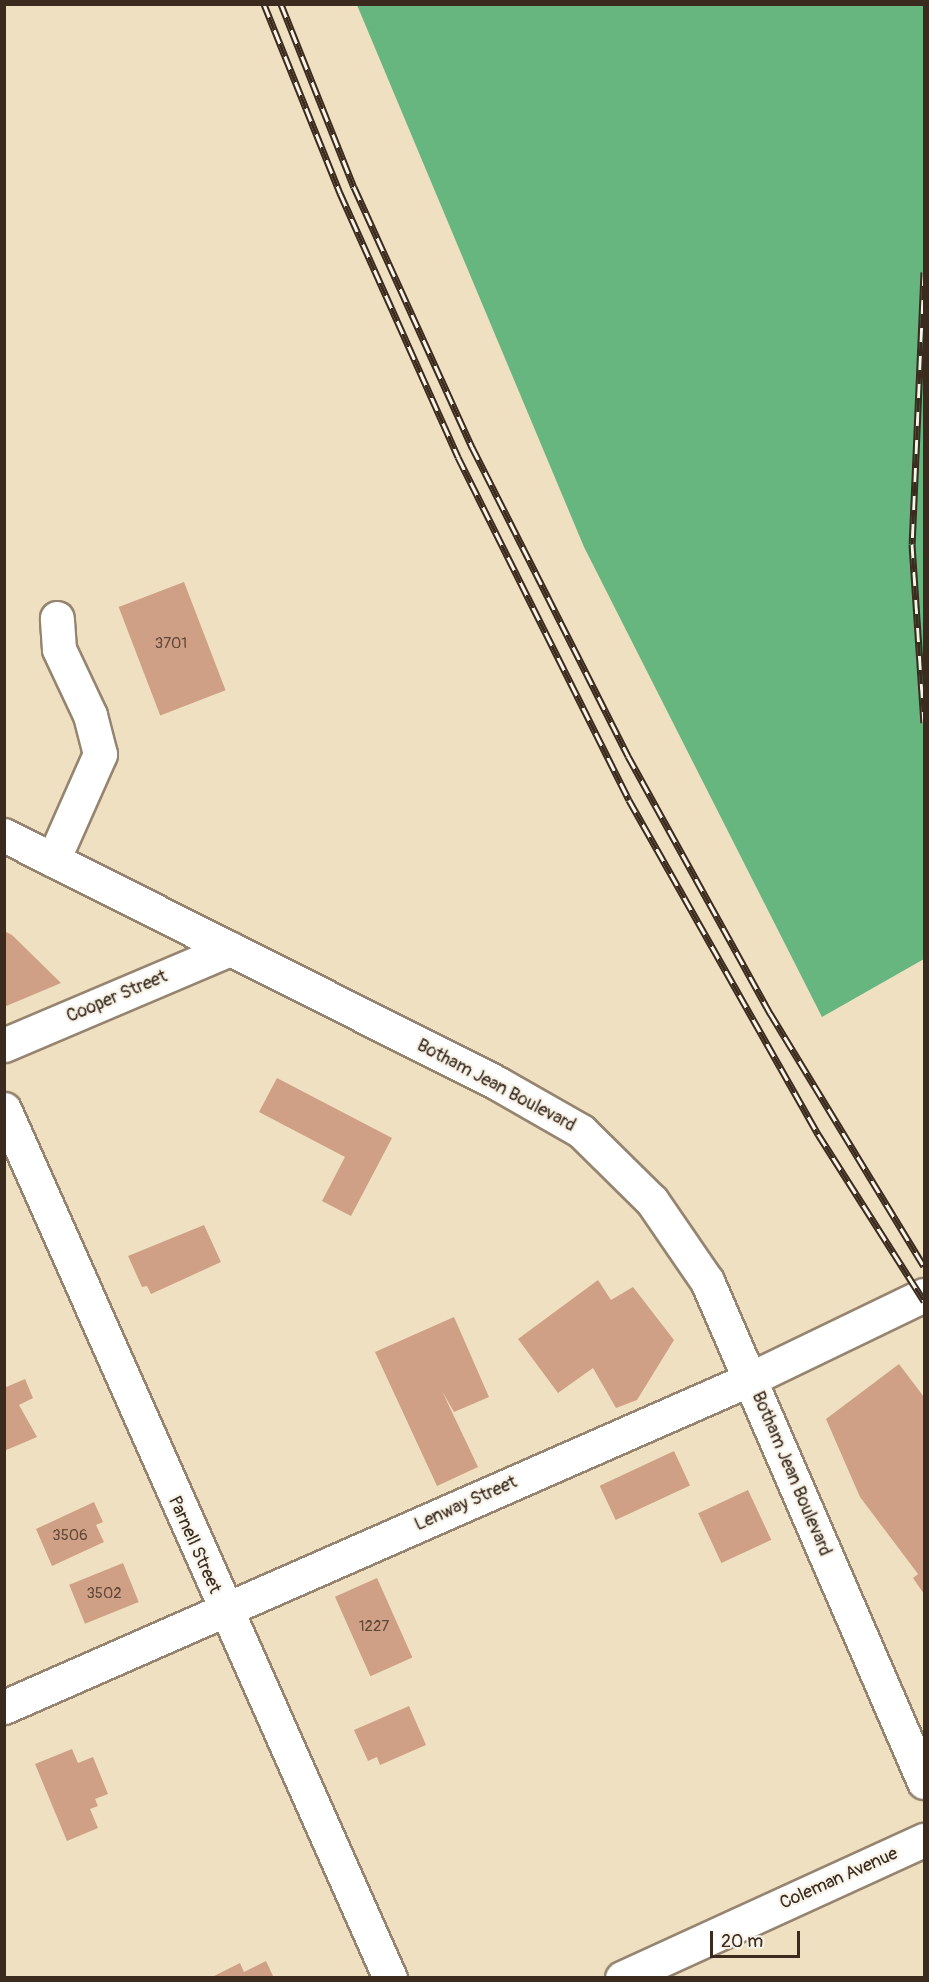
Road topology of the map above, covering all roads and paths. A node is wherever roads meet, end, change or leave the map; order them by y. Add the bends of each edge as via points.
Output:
1 (57, 618) dead end
2 (4, 836) edge
3 (53, 860) junction
4 (230, 949) junction
5 (4, 1045) edge
6 (4, 1109) edge
7 (924, 1295) edge
8 (750, 1379) junction
9 (223, 1610) junction
10 (4, 1707) edge
11 (924, 1782) edge
12 (924, 1840) edge
13 (390, 1977) edge
14 (622, 1977) edge

1 - 3 street via 59,649 90,715 100,754
2 - 3 street, Botham Jean Boulevard
3 - 4 street, Botham Jean Boulevard
4 - 5 street, Cooper Street
4 - 8 street, Botham Jean Boulevard via 581,1131 652,1201 707,1281
6 - 9 street, Parnell Street
7 - 8 street, Lenway Street
8 - 9 street, Lenway Street
8 - 11 street, Botham Jean Boulevard
9 - 10 street, Lenway Street
9 - 13 street, Parnell Street
12 - 14 street, Coleman Avenue

